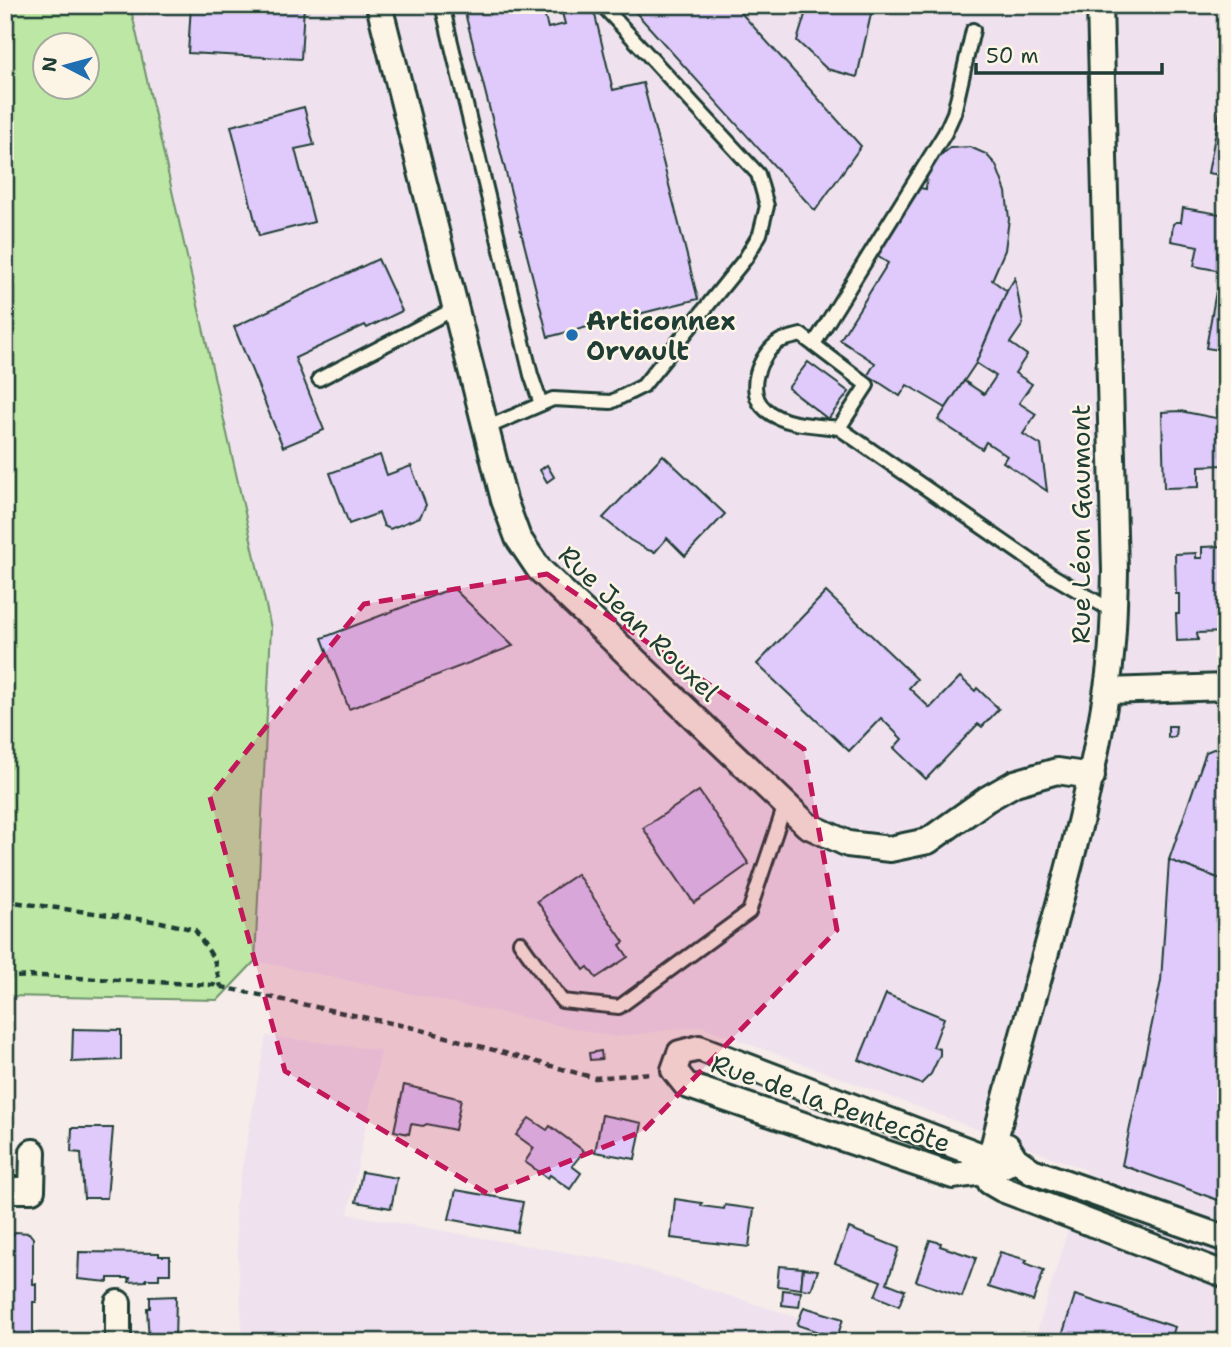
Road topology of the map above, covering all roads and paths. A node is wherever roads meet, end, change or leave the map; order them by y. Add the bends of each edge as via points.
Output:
1 (379, 5) edge
2 (442, 5) edge
3 (602, 5) edge
4 (1100, 5) edge
5 (973, 30) dead end
6 (456, 308) junction
7 (814, 344) junction
8 (319, 379) dead end
9 (547, 402) junction
10 (486, 428) junction
11 (839, 428) junction
12 (1114, 612) junction
13 (1226, 687) edge
14 (1107, 691) junction
15 (1092, 775) junction
16 (785, 805) junction
17 (5, 901) edge
18 (520, 942) dead end
19 (5, 977) edge
20 (221, 987) junction
21 (674, 1070) junction
22 (1002, 1114) junction
23 (33, 1152) dead end
24 (1017, 1162) junction
25 (992, 1173) junction
26 (5, 1191) edge
27 (1226, 1239) edge
28 (1226, 1275) edge
29 (118, 1303) dead end
30 (118, 1342) edge

1 - 6 street, Rue Jean Rouxel
2 - 9 lane via 531,375
3 - 9 lane via 758,174 767,205 760,234 745,259 643,386 611,402
4 - 12 street, Rue Léon Gaumont
5 - 7 lane via 945,133
6 - 8 lane
6 - 10 street, Rue Jean Rouxel
7 - 11 lane via 867,385
7 - 11 lane via 801,335 781,340 764,356 755,381 756,398 767,411 792,423
9 - 10 lane
10 - 16 street, Rue Jean Rouxel via 504,500 519,538 539,569
11 - 12 lane via 1053,576
12 - 14 street, Rue Léon Gaumont
13 - 14 street
14 - 15 street, Rue Léon Gaumont
15 - 16 street, Rue Jean Rouxel via 1057,771 1015,783 928,841 890,849 848,844 807,825
15 - 22 street, Rue Léon Gaumont
16 - 18 lane via 749,912 619,1007 562,1001
17 - 20 path via 195,930 214,959
19 - 20 path
20 - 21 path via 414,1028 595,1078
21 - 25 street, Rue de la Pentecôte via 686,1085 953,1176
21 - 25 street, Rue de la Pentecôte via 680,1053 699,1048
22 - 24 street via 1007,1144
22 - 25 street, Rue Léon Gaumont
23 - 26 street via 32,1190
24 - 25 street
24 - 27 street
25 - 28 street, Rue de la Pentecôte
29 - 30 street

